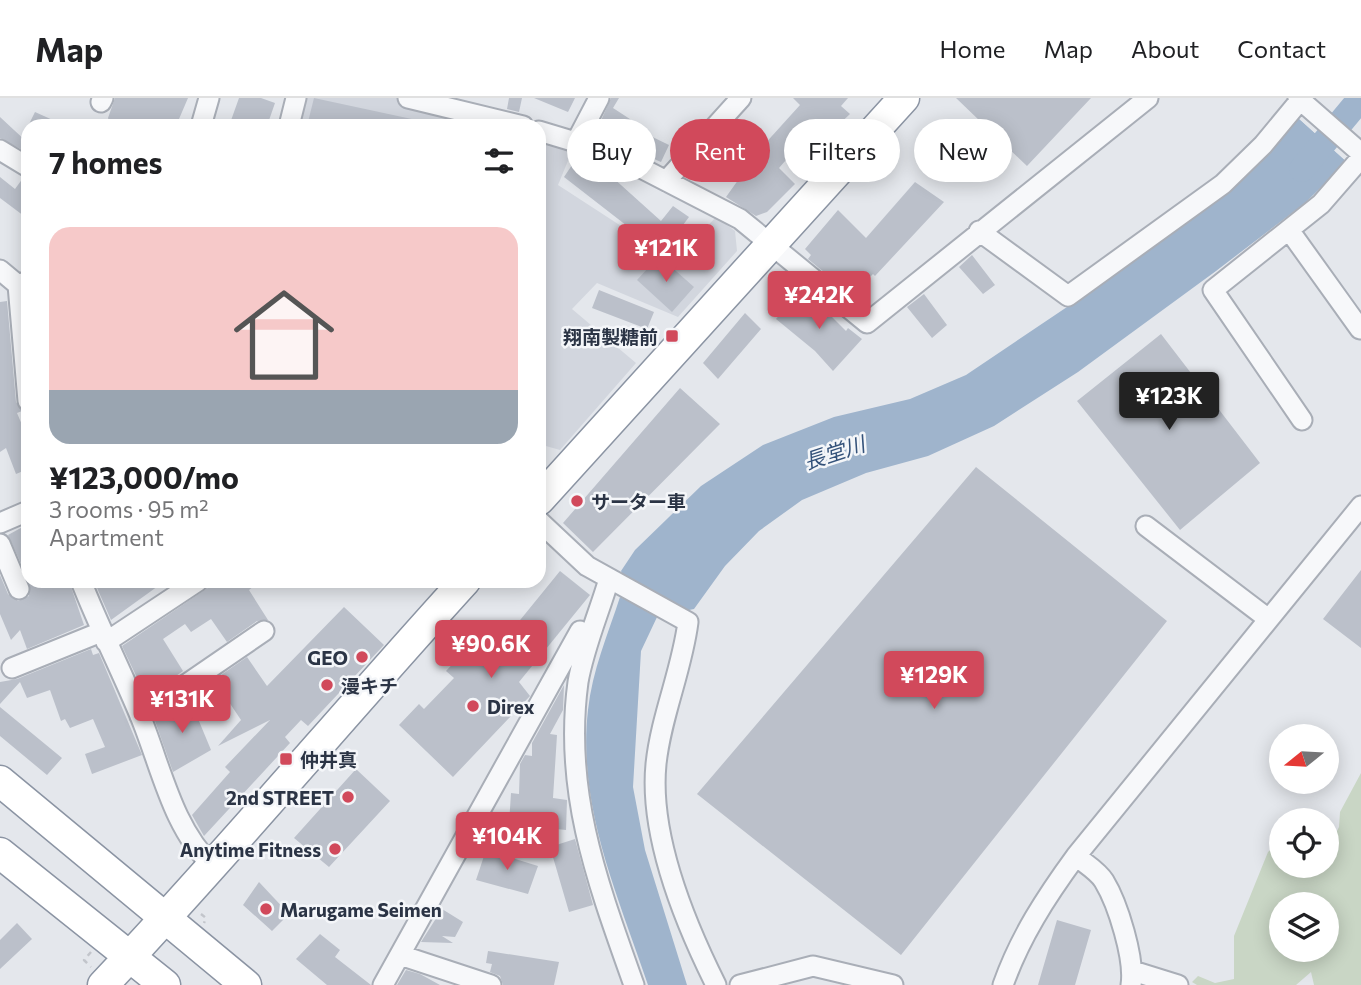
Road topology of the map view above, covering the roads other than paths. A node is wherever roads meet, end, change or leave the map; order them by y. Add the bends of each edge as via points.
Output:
1 (209, 98) edge
2 (296, 98) edge
3 (408, 98) edge
4 (599, 98) edge
5 (741, 98) edge
6 (904, 98) edge
7 (1148, 98) edge
8 (1301, 100) edge
9 (203, 119) edge
10 (291, 119) edge
11 (494, 119) edge
12 (588, 119) edge
13 (546, 133) edge
14 (567, 139) edge
15 (0, 150) edge
16 (1359, 154) edge
17 (21, 163) edge
18 (656, 176) edge
19 (666, 181) junction
20 (979, 230) junction
21 (1289, 230) junction
22 (771, 245) junction
23 (0, 270) edge
24 (21, 282) edge
25 (1360, 329) edge
26 (1302, 421) dead end
27 (546, 492) edge
28 (1361, 506) edge
29 (21, 514) edge
30 (0, 523) edge
31 (1146, 526) dead end
32 (546, 528) edge
33 (0, 544) edge
34 (613, 582) junction
35 (83, 588) edge
36 (186, 588) edge
37 (459, 588) edge
38 (19, 589) dead end
39 (1267, 618) junction
40 (264, 631) dead end
41 (580, 631) dead end
42 (104, 637) junction
43 (12, 667) dead end
44 (140, 716) junction
45 (0, 781) edge
46 (0, 853) edge
47 (1076, 856) junction
48 (212, 866) junction
49 (166, 917) junction
50 (400, 955) junction
51 (130, 956) junction
52 (98, 977) edge
53 (1132, 978) edge
54 (784, 979) edge
55 (164, 985) edge
56 (246, 985) edge
57 (383, 985) edge
58 (491, 985) edge
59 (634, 985) edge
60 (716, 985) edge
61 (740, 985) edge
62 (893, 985) edge
63 (1003, 985) edge
64 (1178, 985) edge

1 - 9 street
2 - 10 street
3 - 11 street
4 - 12 street
5 - 19 street
6 - 22 highway
7 - 20 street
8 - 16 street
8 - 20 street via 1223,184 1068,296
13 - 14 street
15 - 17 street
16 - 21 street via 1321,204
18 - 19 street
19 - 22 street via 740,219
20 - 22 street via 867,323
21 - 25 street
21 - 26 street via 1213,289
22 - 27 highway
23 - 24 street
28 - 39 street
29 - 30 street
31 - 39 street
32 - 34 street via 587,566
33 - 38 street
34 - 59 street via 579,681 573,751 581,823
34 - 60 street via 688,622 656,765 660,835 695,942
35 - 42 street
36 - 42 street
37 - 48 highway
39 - 47 street
40 - 44 street
41 - 50 street
42 - 43 street
42 - 44 street
44 - 48 street via 181,822 199,854
45 - 49 highway
46 - 51 highway
47 - 53 street via 1103,879 1117,912
47 - 63 street via 1043,901
48 - 49 highway
49 - 51 highway
49 - 56 highway
50 - 57 street
50 - 58 street
51 - 52 highway
51 - 55 highway
53 - 64 street
54 - 61 street
54 - 62 street via 813,966

